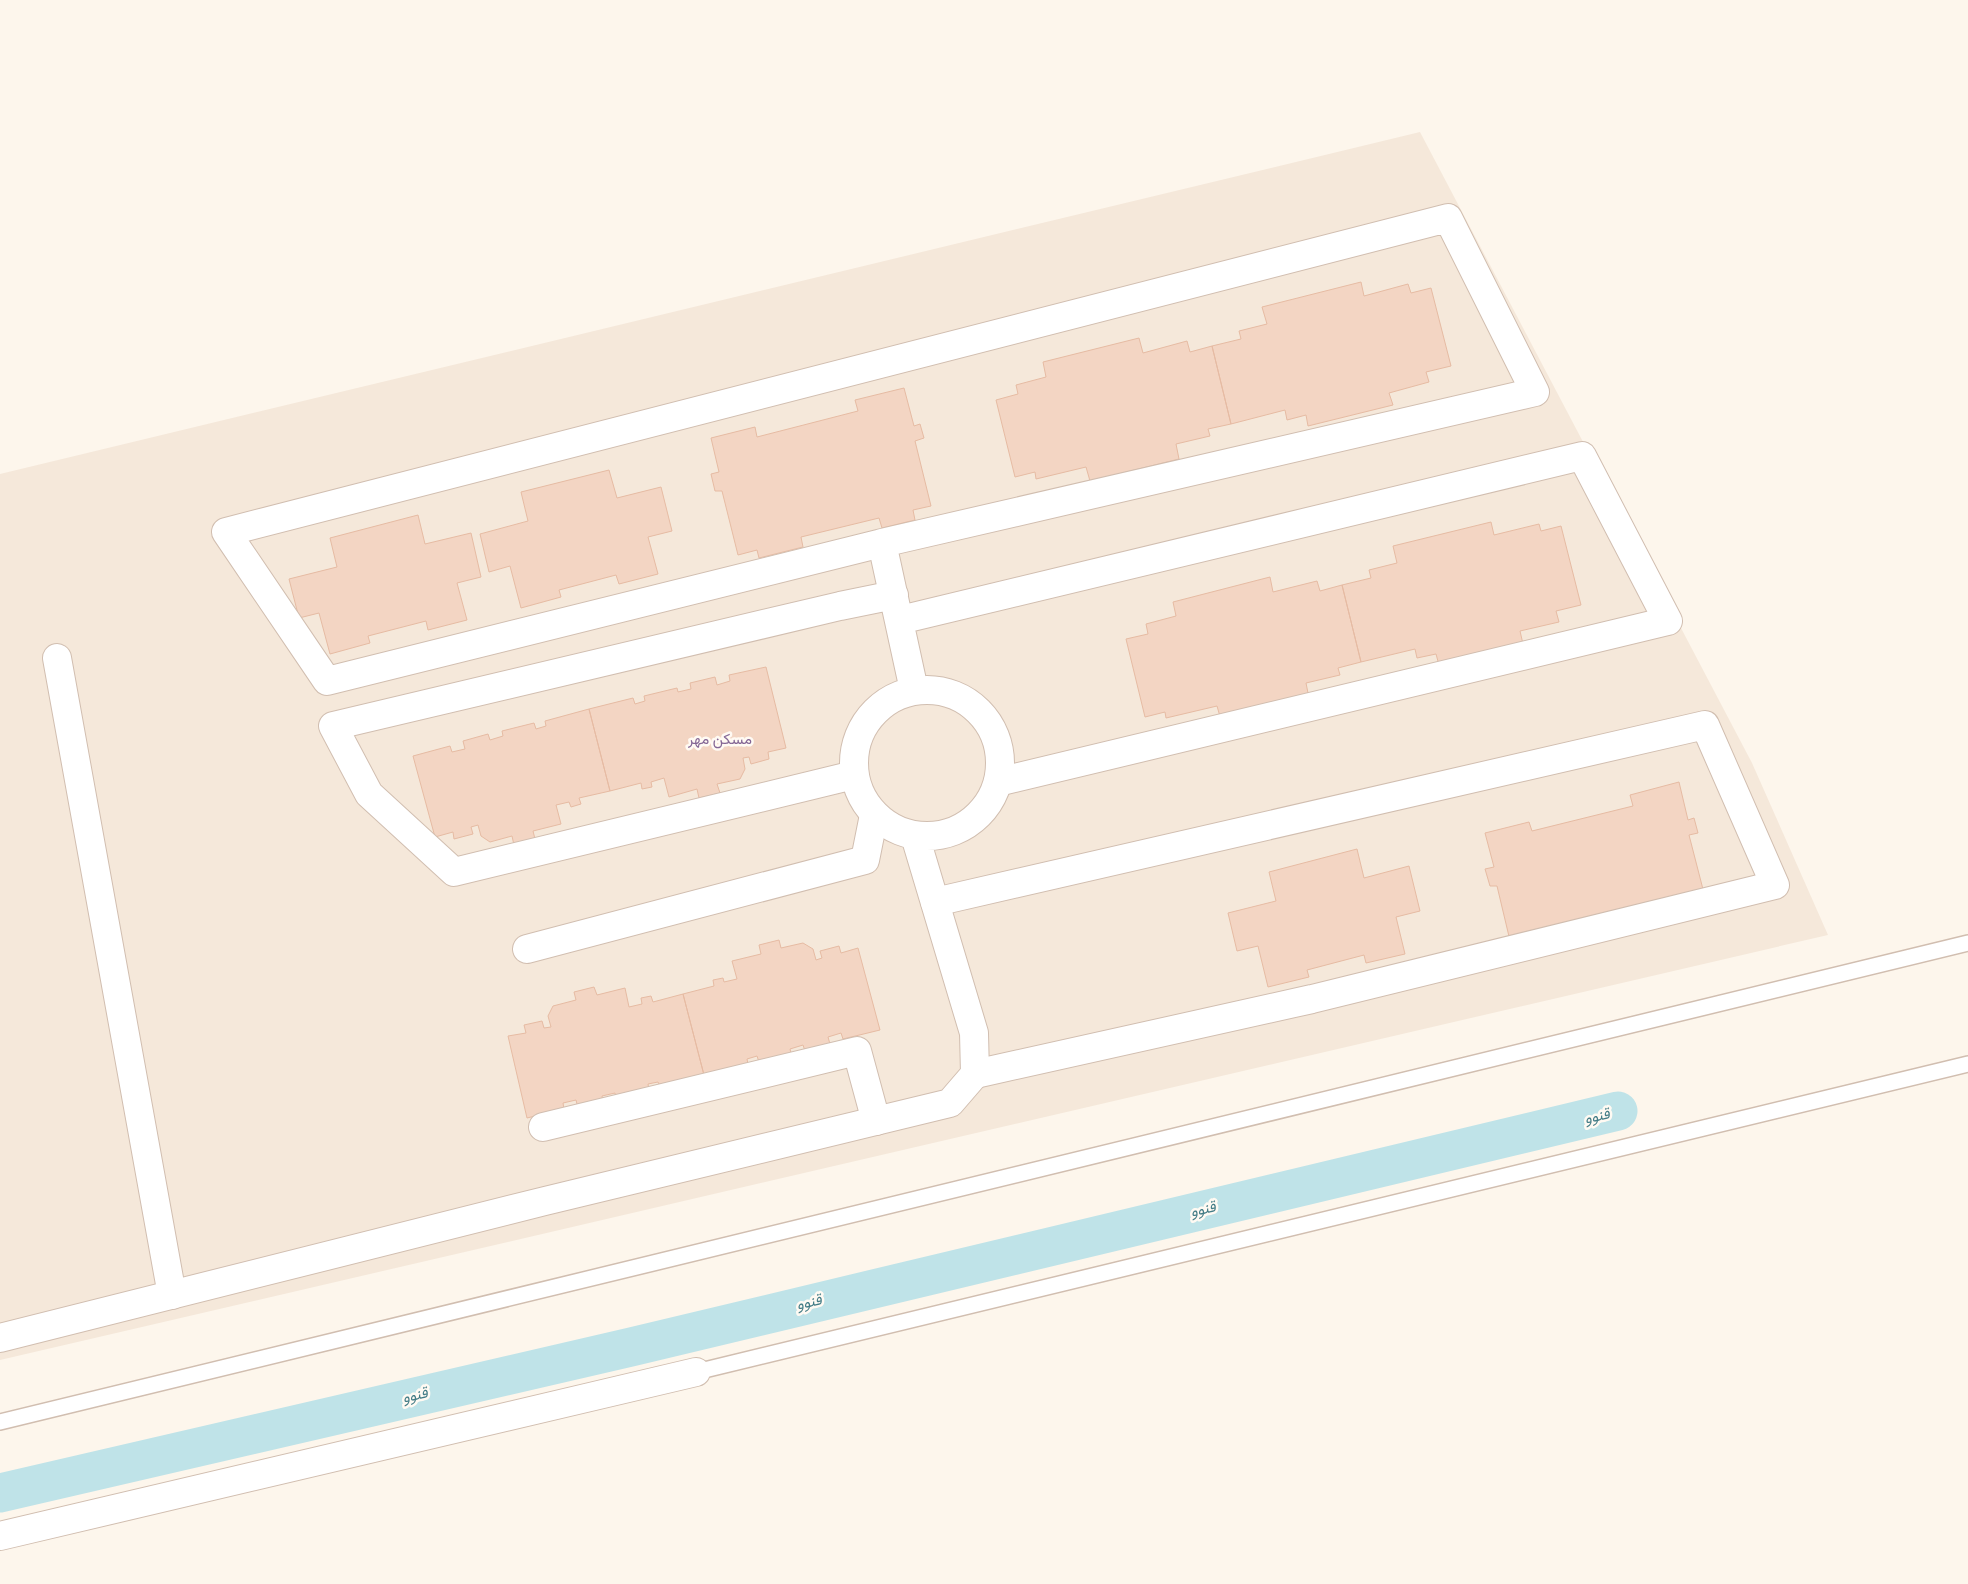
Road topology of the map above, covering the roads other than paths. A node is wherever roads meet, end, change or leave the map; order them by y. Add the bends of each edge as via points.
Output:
1 (882, 543) junction
2 (897, 608) junction
3 (57, 658) dead end
4 (914, 690) junction
5 (854, 775) junction
6 (998, 782) junction
7 (874, 815) junction
8 (915, 836) junction
9 (935, 902) junction
10 (1968, 943) edge
11 (527, 949) dead end
12 (1968, 1064) edge
13 (975, 1074) junction
14 (876, 1121) junction
15 (543, 1127) dead end
16 (172, 1295) junction
17 (0, 1338) edge
18 (696, 1372) joint
19 (0, 1422) edge
20 (0, 1536) edge

1 - 1 street via 1282,451 1535,392 1448,218 226,532 327,681
1 - 2 street
2 - 4 street
2 - 5 street via 840,606 333,726 369,794 454,872
2 - 6 street via 1582,456 1668,620
3 - 16 street
4 - 5 street via 892,698 873,711 860,730 854,752
4 - 6 street via 938,690 962,697 981,713 995,733 1001,757
5 - 7 street via 861,797
6 - 8 street via 990,802 976,818 958,830 937,836
7 - 8 street via 894,829
7 - 11 street via 865,860
8 - 9 street
9 - 13 street via 974,1033
9 - 13 street via 1705,725 1775,884 1312,999
10 - 19 lane
12 - 18 lane
13 - 14 street via 950,1103
14 - 15 street via 856,1051
14 - 16 street
16 - 17 street
18 - 20 street

